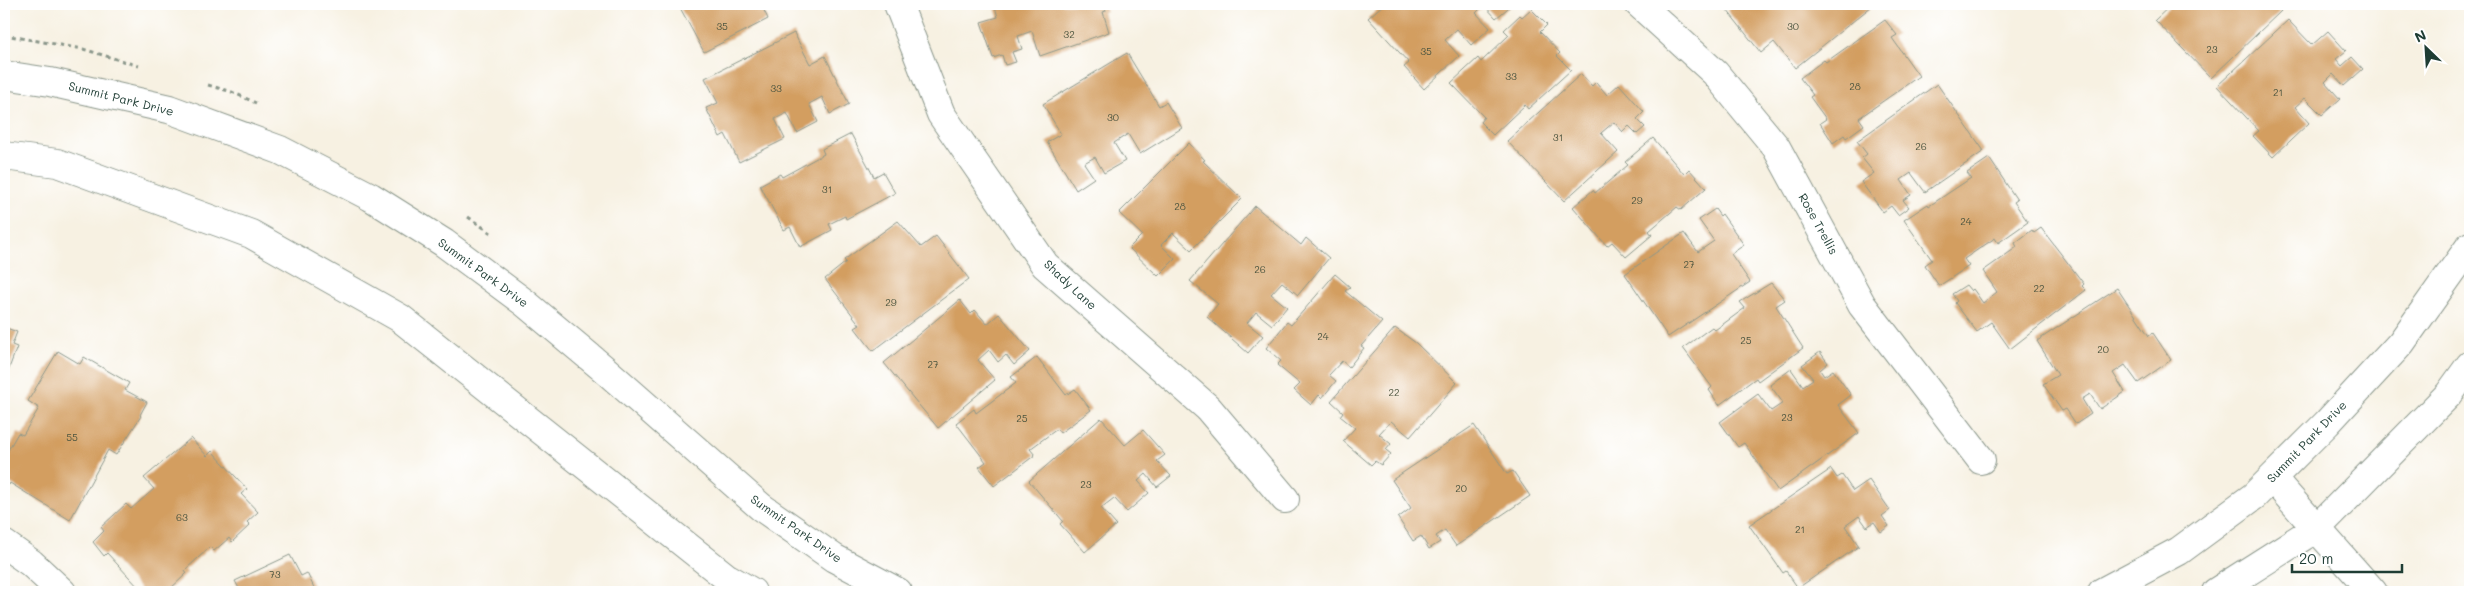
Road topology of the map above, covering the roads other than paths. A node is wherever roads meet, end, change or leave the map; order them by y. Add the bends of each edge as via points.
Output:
1 (898, 4) edge
2 (1640, 4) edge
3 (4, 75) edge
4 (4, 156) edge
5 (2470, 246) edge
6 (2470, 365) edge
7 (1981, 460) dead end
8 (2272, 478) junction
9 (1285, 498) dead end
10 (2318, 527) junction
11 (4, 544) edge
12 (62, 592) edge
13 (752, 592) edge
14 (898, 592) edge
15 (2102, 592) edge
16 (2216, 592) edge
17 (2373, 592) edge

1 - 9 street, Shady Lane via 941,114 1046,264 1208,408
2 - 7 street, Rose Trellis via 1715,73 1776,147 1862,304
3 - 14 street, Summit Park Drive via 169,109 280,150 371,197 444,243 525,303 761,507 834,558
4 - 13 street via 57,163 251,234 400,318 726,577
5 - 8 street, Summit Park Drive via 2401,343
6 - 10 street via 2449,394
8 - 10 street
8 - 15 street, Summit Park Drive via 2254,496 2179,551
10 - 16 street
10 - 17 street
11 - 12 street via 31,563

